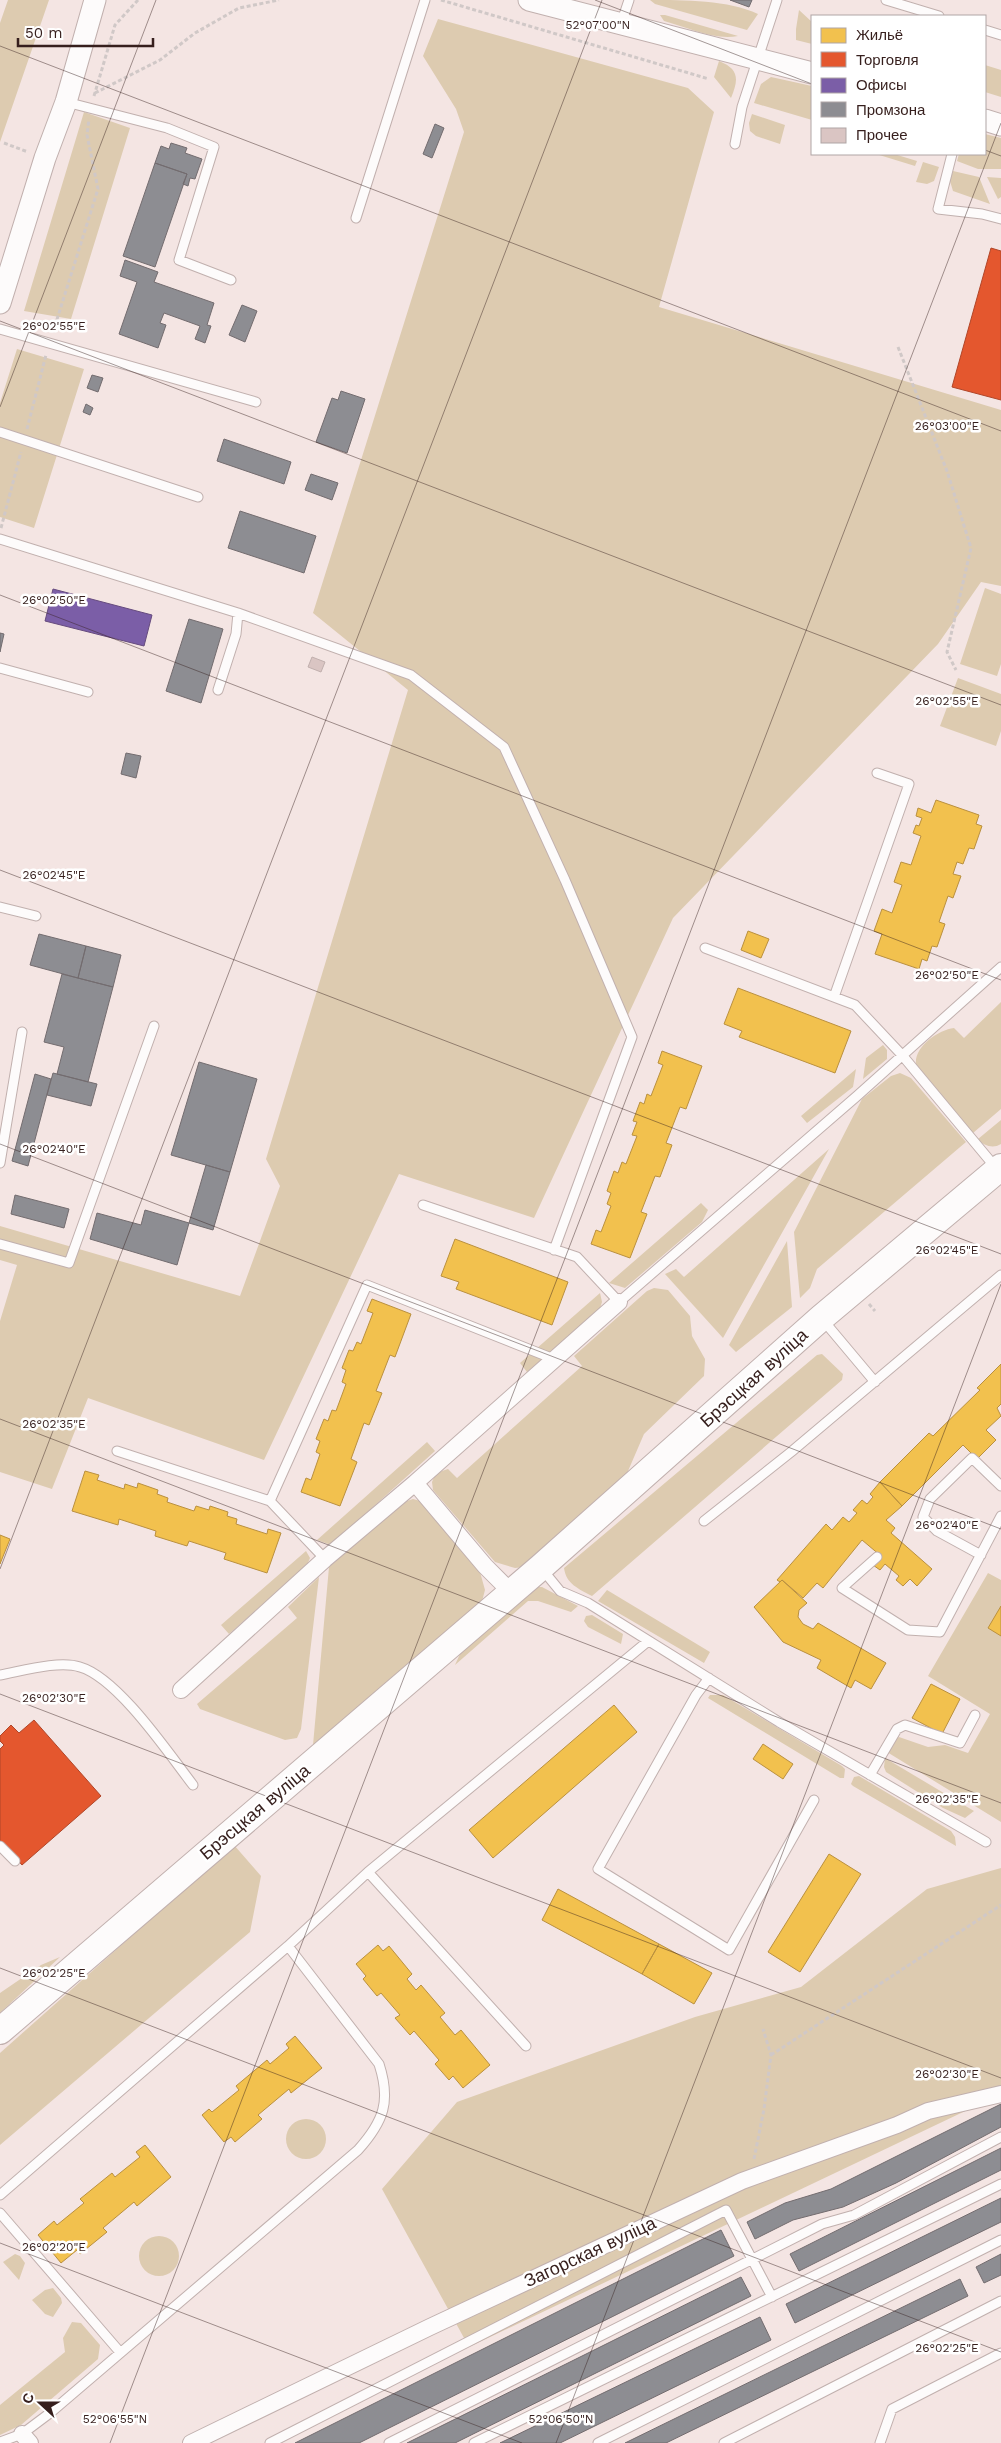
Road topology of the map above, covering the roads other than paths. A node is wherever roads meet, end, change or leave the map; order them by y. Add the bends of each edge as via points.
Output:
1 (95, 0) edge
2 (425, 0) edge
3 (529, 0) edge
4 (629, 0) edge
5 (777, 0) edge
6 (886, 0) edge
7 (575, 6) edge
8 (936, 15) edge
9 (621, 24) junction
10 (986, 30) edge
11 (1001, 35) edge
12 (758, 59) junction
13 (811, 73) edge
14 (66, 102) junction
15 (986, 120) edge
16 (1001, 125) edge
17 (735, 144) dead end
18 (952, 155) edge
19 (356, 218) dead end
20 (1001, 218) edge
21 (231, 280) dead end
22 (0, 303) edge
23 (0, 329) edge
24 (256, 402) dead end
25 (0, 432) edge
26 (198, 497) dead end
27 (0, 539) edge
28 (238, 613) junction
29 (0, 668) edge
30 (218, 690) dead end
31 (88, 692) dead end
32 (877, 773) dead end
33 (0, 907) edge
34 (36, 916) dead end
35 (705, 948) dead end
36 (1001, 966) edge
37 (834, 997) junction
38 (154, 1026) dead end
39 (22, 1032) dead end
40 (902, 1054) junction
41 (0, 1163) edge
42 (999, 1169) edge
43 (422, 1205) dead end
44 (0, 1244) edge
45 (554, 1250) junction
46 (1001, 1275) edge
47 (619, 1302) junction
48 (822, 1318) junction
49 (554, 1359) junction
50 (875, 1382) junction
51 (117, 1451) dead end
52 (415, 1483) junction
53 (1001, 1486) edge
54 (270, 1501) junction
55 (1001, 1516) edge
56 (704, 1521) dead end
57 (981, 1555) junction
58 (877, 1557) dead end
59 (325, 1559) junction
60 (540, 1567) junction
61 (510, 1592) junction
62 (648, 1642) junction
63 (0, 1675) edge
64 (709, 1678) junction
65 (181, 1690) dead end
66 (976, 1716) dead end
67 (870, 1775) junction
68 (193, 1786) dead end
69 (814, 1800) dead end
70 (986, 1842) dead end
71 (0, 1846) edge
72 (15, 1861) dead end
73 (368, 1872) junction
74 (288, 1946) junction
75 (0, 2031) edge
76 (526, 2046) dead end
77 (1001, 2094) edge
78 (1001, 2137) edge
79 (1001, 2184) edge
80 (0, 2195) edge
81 (0, 2213) edge
82 (1001, 2240) edge
83 (752, 2259) junction
84 (772, 2297) junction
85 (1001, 2301) edge
86 (119, 2351) junction
87 (1001, 2353) edge
88 (26, 2438) edge
89 (0, 2442) edge
90 (191, 2443) edge
91 (270, 2443) edge
92 (389, 2443) edge
93 (474, 2443) edge
94 (598, 2443) edge
95 (724, 2443) edge
96 (880, 2443) edge

1 - 14 street
2 - 19 lane
3 - 7 street
4 - 9 lane
5 - 12 lane
6 - 8 lane
7 - 9 street
9 - 12 street
10 - 11 lane
12 - 13 street
12 - 17 lane via 742,106
14 - 21 lane via 166,128 214,147 179,260
14 - 22 street
15 - 16 street
18 - 20 lane via 938,209
23 - 24 lane
25 - 26 lane
27 - 28 lane
28 - 30 lane via 236,634
28 - 45 lane via 412,676 504,748 632,1037
29 - 31 lane
32 - 37 lane via 910,784
33 - 34 lane
35 - 37 lane
36 - 40 lane
37 - 40 lane via 855,1005
38 - 44 lane via 69,1263
39 - 41 lane
40 - 42 lane
40 - 47 lane
42 - 48 main road, Брэсцкая вуліца
43 - 45 lane
45 - 47 lane via 577,1257
46 - 50 lane
47 - 49 street
48 - 50 lane
48 - 60 main road, Брэсцкая вуліца
49 - 52 street
49 - 54 lane via 367,1285
50 - 56 lane
51 - 54 lane
52 - 59 street
52 - 61 street
53 - 57 lane via 972,1458 930,1499 923,1516 937,1531
54 - 59 lane
55 - 57 lane
57 - 58 lane via 940,1632 908,1630 842,1588
59 - 65 street
60 - 61 main road, Брэсцкая вуліца
60 - 62 lane via 560,1590
61 - 75 main road, Брэсцкая вуліца
62 - 64 lane
62 - 73 lane
63 - 68 lane via 64,1664 94,1673 112,1687 155,1736
64 - 67 lane
64 - 69 lane via 696,1695 598,1870 729,1950
66 - 67 lane via 960,1743 904,1725 897,1729
67 - 70 lane
71 - 72 lane
73 - 74 lane
73 - 76 lane
74 - 80 lane
74 - 86 lane via 379,2064 386,2086 381,2116 372,2134 341,2165
77 - 90 street, Загорская вуліца via 928,2111 742,2181
78 - 83 lane via 854,2215 822,2224
79 - 84 lane
81 - 86 lane
82 - 94 lane
83 - 84 lane
83 - 91 lane via 726,2210
83 - 92 lane
84 - 93 lane
85 - 95 lane
86 - 88 lane
87 - 96 lane via 892,2409
88 - 89 lane

